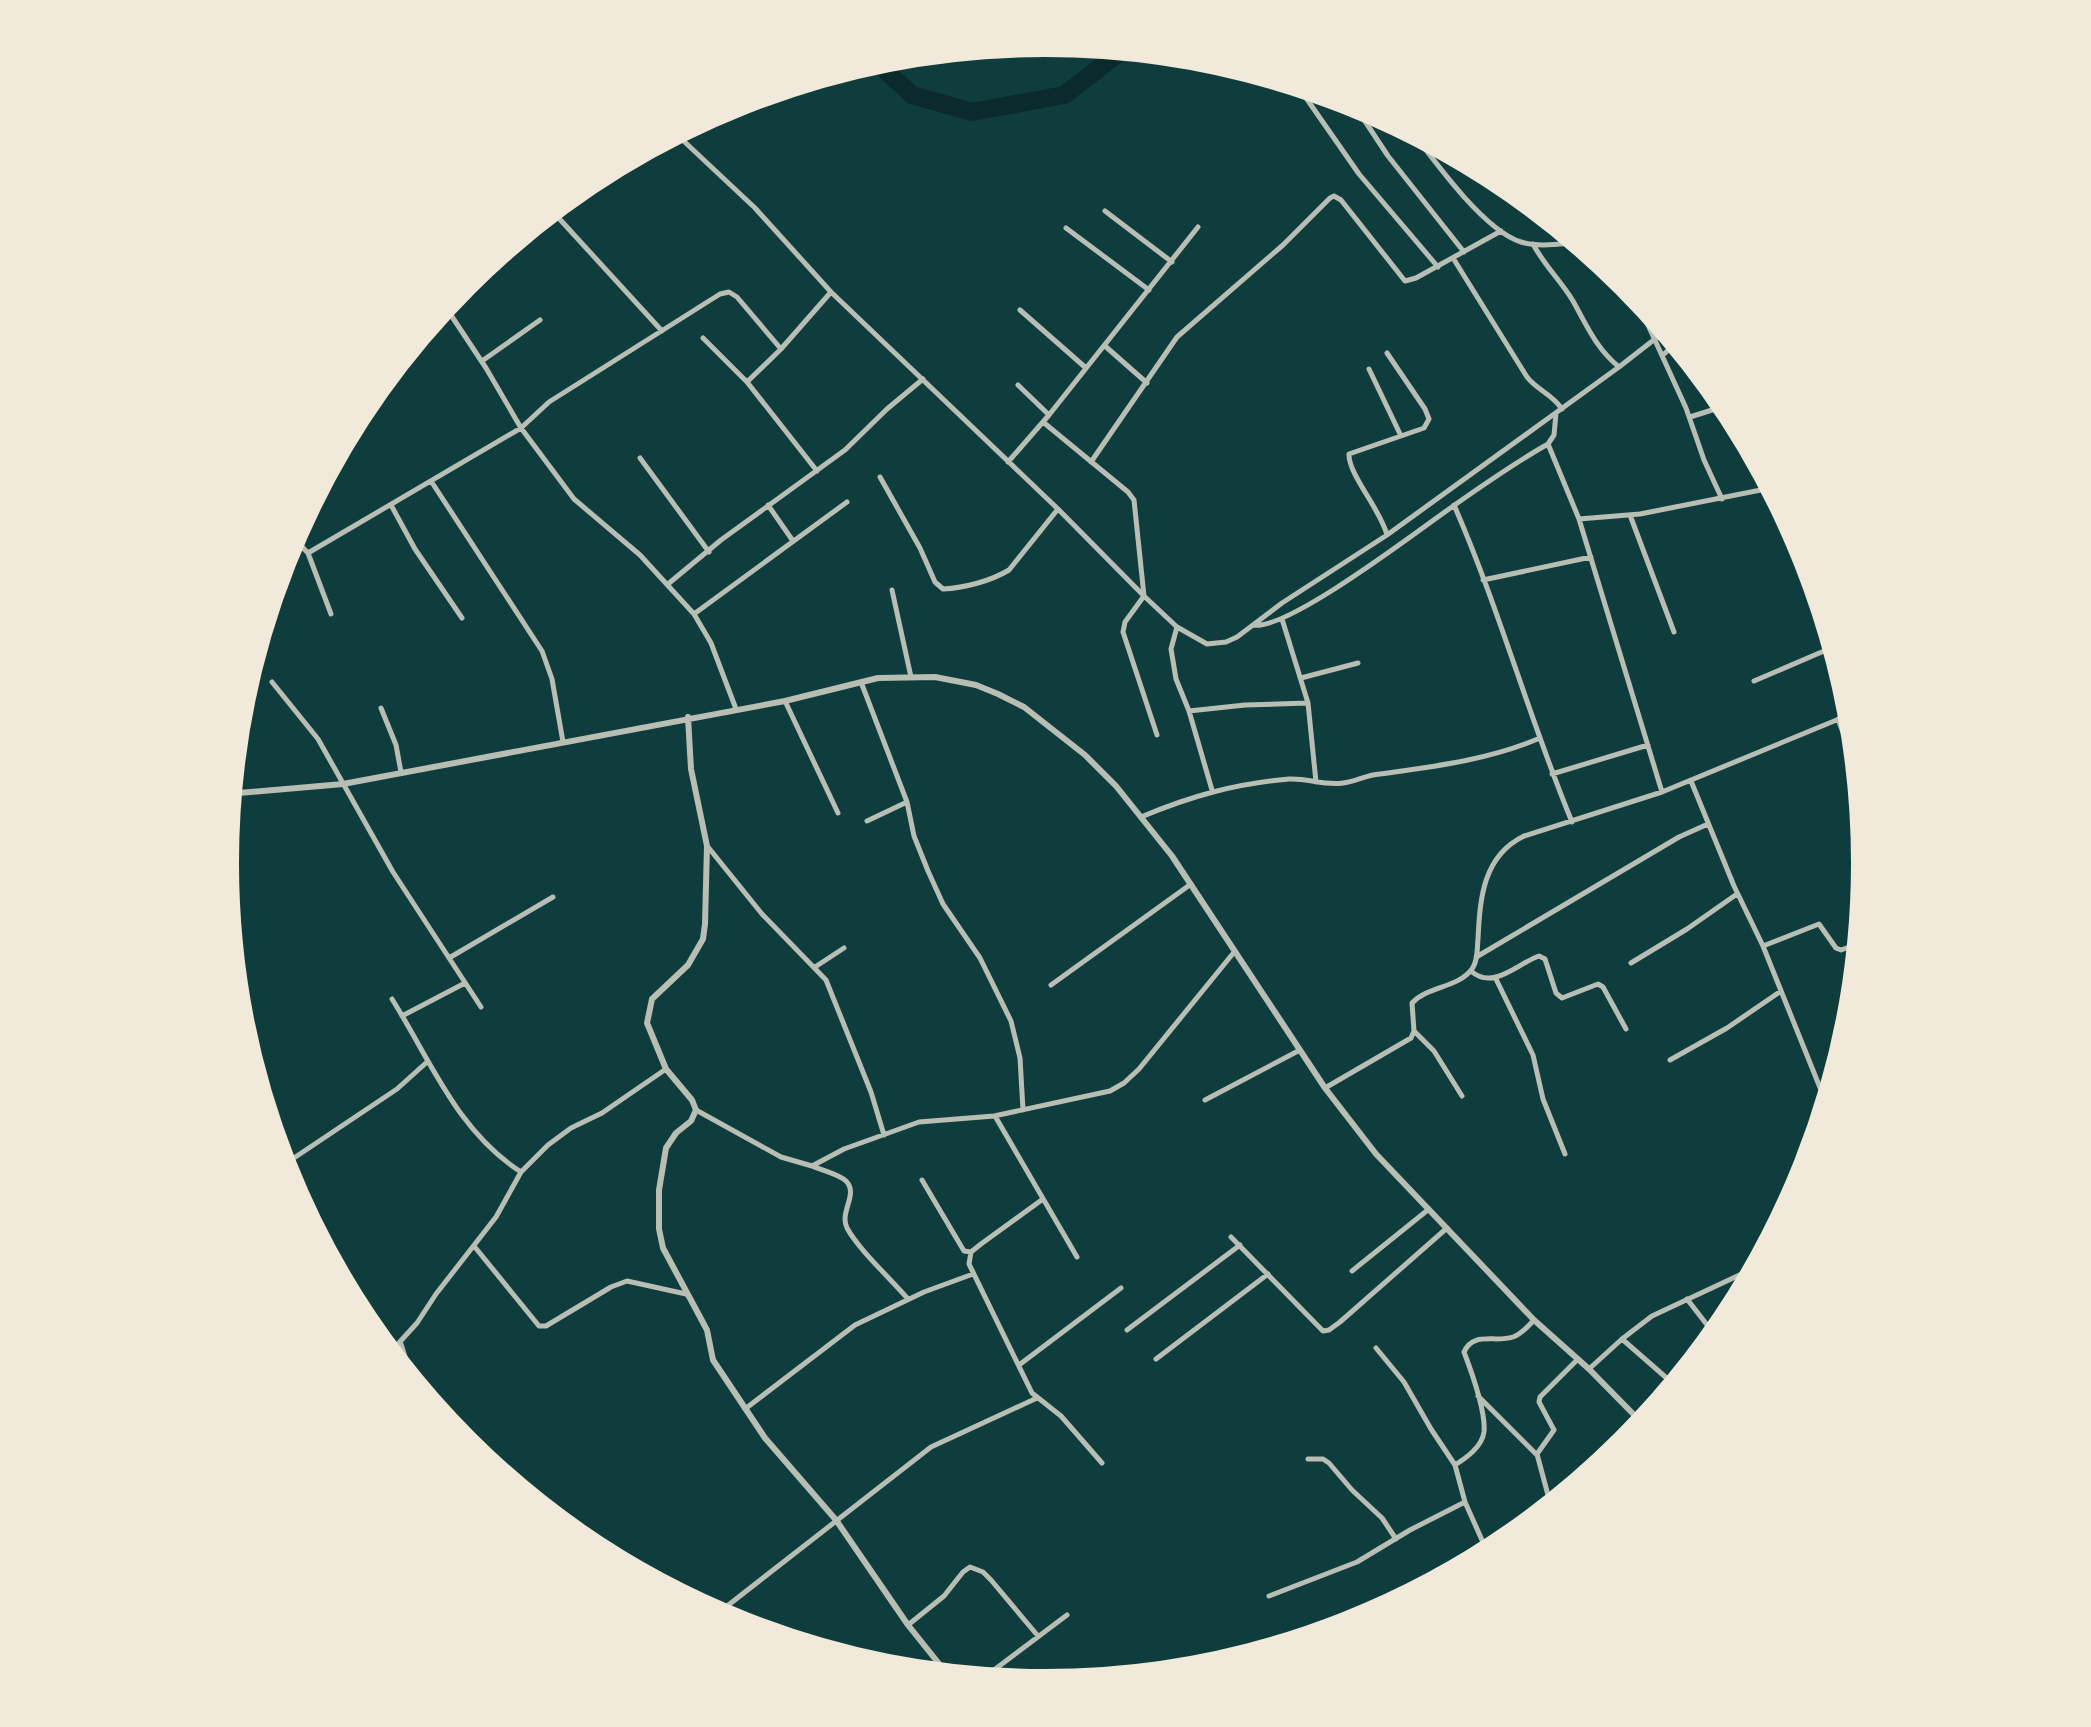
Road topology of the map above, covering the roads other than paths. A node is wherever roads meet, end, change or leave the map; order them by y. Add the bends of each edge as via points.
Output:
1 (1304, 95) dead end
2 (1362, 117) edge
3 (681, 139) edge
4 (1424, 146) edge
5 (1105, 211) dead end
6 (557, 216) edge
7 (1198, 227) dead end
8 (1066, 228) dead end
9 (1501, 231) junction
10 (1568, 243) edge
11 (1533, 244) junction
12 (1464, 252) junction
13 (1453, 258) junction
14 (1172, 262) junction
15 (1438, 267) junction
16 (1149, 290) junction
17 (831, 292) junction
18 (1020, 310) dead end
19 (450, 313) edge
20 (1642, 314) edge
21 (540, 320) dead end
22 (662, 331) junction
23 (1661, 335) edge
24 (703, 338) dead end
25 (1654, 341) junction
26 (1105, 346) junction
27 (1671, 347) edge
28 (781, 349) junction
29 (1387, 353) dead end
30 (1663, 355) junction
31 (482, 361) junction
32 (1619, 367) junction
33 (1086, 368) junction
34 (1369, 369) dead end
35 (923, 379) junction
36 (747, 382) junction
37 (1147, 383) junction
38 (1018, 385) dead end
39 (1717, 408) edge
40 (1559, 411) junction
41 (1049, 415) junction
42 (1690, 417) junction
43 (1043, 422) junction
44 (521, 428) junction
45 (1401, 436) junction
46 (1548, 444) junction
47 (640, 458) dead end
48 (1008, 462) junction
49 (1091, 462) junction
50 (817, 471) junction
51 (880, 477) dead end
52 (431, 481) junction
53 (1765, 489) edge
54 (1722, 499) junction
55 (847, 502) dead end
56 (391, 505) junction
57 (768, 505) junction
58 (1454, 505) junction
59 (1058, 509) junction
60 (1630, 515) junction
61 (1579, 519) junction
62 (1387, 535) junction
63 (793, 541) junction
64 (300, 544) edge
65 (709, 552) junction
66 (308, 553) junction
67 (1591, 557) junction
68 (1483, 580) junction
69 (668, 584) junction
70 (892, 590) dead end
71 (1144, 596) junction
72 (331, 614) dead end
73 (694, 614) junction
74 (462, 618) dead end
75 (1282, 619) junction
76 (1252, 625) junction
77 (1177, 627) junction
78 (1674, 632) dead end
79 (1828, 649) edge
80 (1358, 663) dead end
81 (911, 677) junction
82 (1301, 678) junction
83 (860, 681) junction
84 (1754, 681) dead end
85 (272, 682) dead end
86 (785, 701) junction
87 (1308, 703) junction
88 (381, 708) dead end
89 (736, 709) junction
90 (1189, 711) junction
91 (688, 717) junction
92 (1843, 717) edge
93 (1838, 719) junction
94 (1157, 735) dead end
95 (1540, 738) junction
96 (563, 742) junction
97 (1648, 745) junction
98 (1848, 745) edge
99 (401, 772) junction
100 (1552, 774) junction
101 (1691, 781) junction
102 (1316, 782) junction
103 (343, 784) junction
104 (1212, 790) junction
105 (1662, 792) junction
106 (238, 793) edge
107 (907, 802) junction
108 (838, 813) dead end
109 (1141, 817) junction
110 (867, 821) dead end
111 (1572, 822) junction
112 (1708, 824) junction
113 (707, 846) junction
114 (1191, 884) junction
115 (1737, 894) junction
116 (553, 897) dead end
117 (1763, 946) junction
118 (1852, 946) edge
119 (844, 948) dead end
120 (1235, 950) junction
121 (1477, 956) junction
122 (449, 958) junction
123 (1631, 963) dead end
124 (815, 967) junction
125 (1471, 971) junction
126 (1495, 977) junction
127 (465, 983) junction
128 (1051, 985) dead end
129 (1781, 991) junction
130 (392, 999) dead end
131 (481, 1007) dead end
132 (402, 1016) junction
133 (1626, 1029) dead end
134 (1414, 1031) junction
135 (1300, 1050) junction
136 (1670, 1060) dead end
137 (427, 1062) junction
138 (666, 1069) junction
139 (1325, 1088) junction
140 (1823, 1095) edge
141 (1462, 1096) dead end
142 (1205, 1100) dead end
143 (696, 1110) junction
144 (1023, 1110) junction
145 (994, 1116) junction
146 (884, 1135) junction
147 (1565, 1154) dead end
148 (291, 1160) edge
149 (812, 1166) junction
150 (521, 1172) junction
151 (922, 1180) dead end
152 (1043, 1199) junction
153 (1430, 1208) junction
154 (1447, 1228) junction
155 (1231, 1237) dead end
156 (1240, 1245) junction
157 (474, 1246) junction
158 (971, 1252) junction
159 (1077, 1257) dead end
160 (1352, 1271) dead end
161 (1746, 1272) edge
162 (973, 1274) junction
163 (1268, 1274) junction
164 (1121, 1288) dead end
165 (686, 1294) junction
166 (908, 1299) junction
167 (1686, 1299) junction
168 (1534, 1320) junction
169 (1710, 1329) edge
170 (1127, 1330) dead end
171 (1622, 1339) junction
172 (401, 1344) junction
173 (1376, 1348) dead end
174 (395, 1349) edge
175 (1156, 1359) dead end
176 (1578, 1359) junction
177 (408, 1365) edge
178 (1019, 1365) junction
179 (1589, 1369) junction
180 (1670, 1381) edge
181 (1477, 1395) junction
182 (1037, 1398) junction
183 (744, 1409) junction
184 (1637, 1418) edge
185 (1537, 1454) junction
186 (1308, 1459) dead end
187 (1102, 1463) dead end
188 (1455, 1465) junction
189 (1549, 1500) edge
190 (1465, 1502) junction
191 (836, 1520) junction
192 (1396, 1539) junction
193 (1484, 1545) edge
194 (1269, 1596) dead end
195 (724, 1608) edge
196 (1067, 1615) dead end
197 (908, 1625) junction
198 (1038, 1636) junction
199 (943, 1668) edge
200 (990, 1673) edge

1 - 15 street via 1359,174
2 - 12 street
3 - 17 street via 755,208
4 - 9 street
5 - 14 street
6 - 22 street
7 - 14 street
8 - 16 street
9 - 11 street
9 - 12 street
10 - 11 street
11 - 32 street via 1572,299 1597,347
12 - 13 street
13 - 15 street
13 - 40 street via 1527,377 1551,395
14 - 16 street
15 - 37 street via 1405,281 1334,196 1177,337
16 - 26 street
17 - 28 street
17 - 35 street
18 - 33 street
19 - 31 street
20 - 25 street
21 - 31 street
22 - 28 street via 729,292
22 - 44 street via 549,402
23 - 25 street
24 - 36 street
25 - 30 street
25 - 32 street
26 - 33 street
26 - 37 street
27 - 30 street
28 - 36 street
29 - 45 street via 1429,419 1424,428
30 - 42 street
31 - 44 street
32 - 40 street
33 - 41 street
34 - 45 street
35 - 48 street
35 - 50 street
36 - 50 street
37 - 49 street
38 - 41 street
39 - 42 street
40 - 46 street
40 - 62 street
41 - 43 street
42 - 54 street
43 - 48 street
43 - 49 street
44 - 52 street
44 - 69 street via 574,499
45 - 62 street via 1353,451 1348,459
46 - 58 street
46 - 61 street
47 - 65 street
48 - 59 street
49 - 71 street via 1134,500
50 - 57 street
51 - 59 street via 943,589 1009,570
52 - 56 street
52 - 96 street via 542,651
53 - 54 street
54 - 60 street
55 - 63 street
56 - 66 street
56 - 74 street
57 - 63 street
57 - 65 street
58 - 68 street
58 - 75 street
59 - 71 street
60 - 61 street
60 - 78 street
61 - 67 street
62 - 76 street
63 - 73 street
64 - 66 street
65 - 69 street
66 - 72 street
67 - 68 street
67 - 97 street
68 - 95 street
69 - 73 street
70 - 81 street
71 - 77 street
71 - 94 street via 1123,632
73 - 89 street
75 - 76 street
75 - 82 street
76 - 77 street via 1216,644
77 - 90 street via 1171,649
79 - 84 street
80 - 82 street
81 - 83 street
81 - 109 street via 976,685 1024,707 1085,755
82 - 87 street
83 - 86 street
83 - 107 street
85 - 103 street via 318,739
86 - 89 street
86 - 108 street
87 - 90 street
87 - 102 street
88 - 99 street
89 - 91 street
90 - 104 street
91 - 96 street
91 - 113 street via 691,769
92 - 93 street
93 - 98 street
93 - 101 street
95 - 100 street
95 - 102 street via 1498,754 1437,767 1344,783
96 - 99 street
97 - 100 street
97 - 105 street
99 - 103 street
100 - 111 street
101 - 105 street
101 - 112 street
102 - 104 street via 1288,779
103 - 106 street
103 - 122 street
104 - 109 street
105 - 111 street
107 - 110 street
107 - 144 street via 914,836 943,904 980,958 1011,1021
109 - 114 street
111 - 121 street via 1513,841 1494,860 1483,885
112 - 115 street
112 - 121 street
113 - 124 street via 762,914
113 - 138 street via 703,939 688,965 652,999 647,1013
114 - 120 street
114 - 128 street
115 - 117 street
115 - 123 street
116 - 122 street
117 - 118 street via 1819,924 1836,948
117 - 129 street
119 - 124 street
120 - 135 street
120 - 144 street via 1124,1083
121 - 125 street
122 - 127 street
124 - 146 street via 833,991
125 - 126 street
125 - 134 street via 1418,996 1411,1008
126 - 133 street via 1539,956 1545,959 1556,993 1562,998 1591,986 1603,987
126 - 147 street via 1533,1055 1543,1099
127 - 131 street
127 - 132 street
129 - 136 street
129 - 140 street
130 - 132 street
132 - 137 street
134 - 139 street via 1411,1038
134 - 141 street via 1434,1051
135 - 139 street
135 - 142 street
137 - 148 street via 397,1089
137 - 150 street via 477,1137
138 - 143 street
138 - 150 street via 571,1128
139 - 153 street via 1376,1154
143 - 149 street via 768,1150
143 - 165 street via 666,1148 659,1190 663,1248
144 - 145 street
145 - 146 street via 919,1122
145 - 152 street
146 - 149 street
149 - 166 street via 845,1180 850,1187 846,1226
150 - 157 street
151 - 158 street via 964,1251
152 - 158 street
152 - 159 street
153 - 154 street
153 - 160 street
154 - 163 street via 1329,1330 1317,1326
154 - 168 street
155 - 156 street
156 - 163 street
156 - 170 street
157 - 165 street via 539,1326 627,1281
157 - 172 street
158 - 162 street
161 - 167 street
162 - 166 street
162 - 178 street
163 - 175 street
164 - 178 street
165 - 183 street via 707,1330 716,1367
166 - 183 street via 855,1325
167 - 169 street
167 - 171 street
168 - 176 street
168 - 181 street via 1514,1336 1479,1339 1466,1347
171 - 179 street
171 - 180 street
172 - 174 street
172 - 177 street
173 - 188 street via 1404,1382
176 - 179 street
176 - 185 street via 1540,1397 1554,1430
178 - 182 street
179 - 184 street
181 - 185 street
181 - 188 street via 1484,1432
182 - 187 street via 1061,1416
182 - 191 street via 931,1447
183 - 191 street
185 - 189 street
186 - 192 street via 1323,1459 1335,1468
188 - 190 street
190 - 192 street
190 - 193 street
191 - 195 street
191 - 197 street
192 - 194 street via 1357,1562
196 - 198 street
197 - 198 street via 974,1567
197 - 199 street
198 - 200 street

